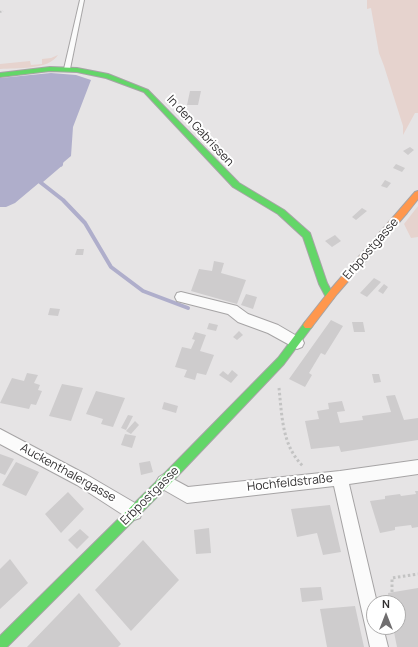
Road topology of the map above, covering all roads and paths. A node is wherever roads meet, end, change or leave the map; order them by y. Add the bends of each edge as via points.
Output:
1 (82, 0) edge
2 (3, 11) dead end
3 (0, 12) edge
4 (67, 69) junction
5 (0, 75) edge
6 (418, 194) edge
7 (330, 296) junction
8 (181, 298) dead end
9 (297, 343) junction
10 (281, 362) junction
11 (0, 436) edge
12 (418, 467) edge
13 (306, 468) dead end
14 (340, 478) junction
15 (164, 482) junction
16 (134, 512) junction
17 (418, 574) edge
18 (392, 592) dead end
19 (0, 645) edge
20 (379, 647) edge

1 - 4 lane
2 - 3 path
4 - 5 street, In den Gabrissen
4 - 7 street, In den Gabrissen via 111,76 146,91 236,185 281,212 306,235 323,284
6 - 7 street, Erbpostgasse
7 - 9 street, Erbpostgasse
8 - 9 street via 232,310 243,318 273,329
9 - 10 street, Erbpostgasse
10 - 13 path via 279,387 283,425 289,448
10 - 15 street, Erbpostgasse
11 - 16 street, Auckenthalergasse via 82,480
12 - 14 street, Hochfeldstraße
14 - 15 street, Hochfeldstraße via 187,494
14 - 20 street
15 - 16 street, Erbpostgasse
16 - 19 street, Erbpostgasse
17 - 18 path via 392,578

